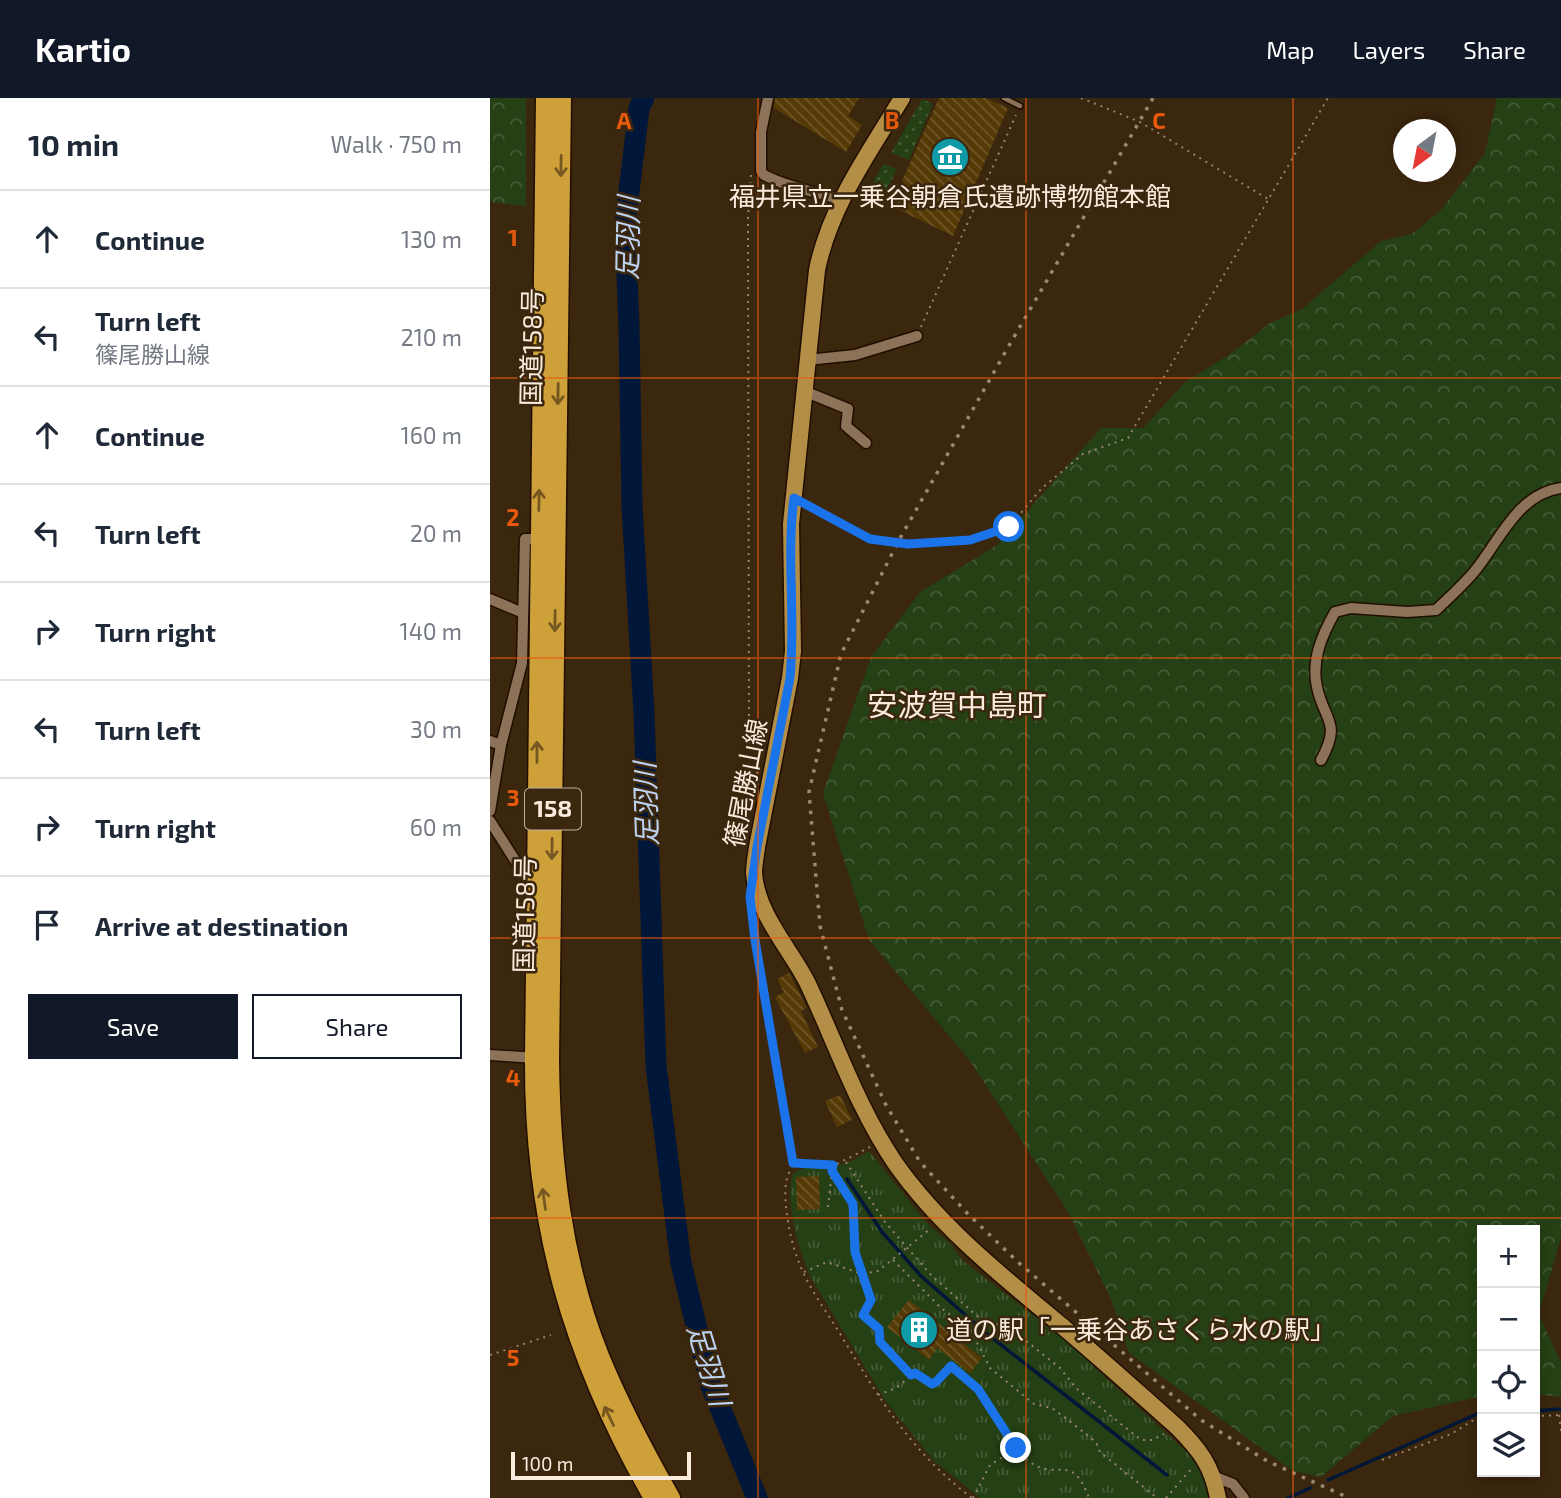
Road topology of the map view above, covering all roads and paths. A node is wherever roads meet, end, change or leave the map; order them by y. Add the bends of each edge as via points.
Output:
1 (545, 98) edge
2 (562, 98) edge
3 (768, 98) edge
4 (902, 98) edge
5 (1004, 98) edge
6 (1081, 98) edge
7 (1328, 98) edge
8 (1020, 106) joint
9 (750, 177) dead end
10 (1269, 199) junction
11 (841, 200) junction
12 (917, 336) joint
13 (807, 360) junction
14 (804, 391) junction
15 (866, 443) dead end
16 (1561, 488) edge
17 (794, 498) junction
18 (547, 539) junction
19 (490, 599) edge
20 (523, 613) junction
21 (490, 741) edge
22 (501, 745) junction
23 (1321, 760) dead end
24 (771, 779) junction
25 (490, 810) edge
26 (490, 821) edge
27 (536, 885) junction
28 (753, 919) dead end
29 (490, 1055) edge
30 (542, 1058) junction
31 (880, 1139) junction
32 (845, 1160) junction
33 (793, 1163) junction
34 (833, 1165) junction
35 (832, 1171) junction
36 (828, 1208) dead end
37 (941, 1220) junction
38 (907, 1250) junction
39 (893, 1260) junction
40 (804, 1272) junction
41 (862, 1274) junction
42 (879, 1329) junction
43 (887, 1329) dead end
44 (551, 1335) dead end
45 (490, 1355) edge
46 (911, 1375) junction
47 (877, 1395) junction
48 (1560, 1415) edge
49 (1540, 1416) edge
50 (1477, 1419) edge
51 (1177, 1427) junction
52 (1561, 1430) edge
53 (1016, 1448) junction
54 (1204, 1457) junction
55 (1382, 1460) dead end
56 (1213, 1476) junction
57 (653, 1498) edge
58 (671, 1498) edge
59 (973, 1498) edge
60 (1089, 1498) edge
61 (1157, 1498) edge
62 (1166, 1498) edge
63 (1217, 1498) edge
64 (1244, 1498) edge

18 -> 1 highway, 国道158号 / 158
2 -> 18 highway, 国道158号 / 158
3 - 11 street via 761,132 761,171 791,187
4 - 11 main road, 篠尾勝山線
5 - 8 lane
6 - 10 path via 1140,122
7 - 10 path
8 - 12 path
9 - 24 path via 749,769
10 - 17 path via 1128,438 1083,454 1042,488 1009,527 970,540 908,544 870,539
11 - 13 main road, 篠尾勝山線 via 823,240
12 - 13 street via 855,355
13 - 14 main road, 篠尾勝山線
14 - 15 street via 848,409 846,426
14 - 17 main road, 篠尾勝山線
16 - 23 street via 1533,499 1522,509 1476,570 1436,610 1351,608 1335,612 1317,651 1317,690 1331,722 1330,743
17 - 24 main road, 篠尾勝山線 via 789,544 793,651
18 - 20 street via 525,538
27 -> 18 highway, 国道158号 / 158
18 -> 30 highway, 国道158号 / 158
19 - 20 street
20 - 22 street via 522,663
21 - 22 street
22 - 25 street
24 - 31 main road, 篠尾勝山線 via 754,872 757,888 766,914 799,965
26 - 27 street
27 - 30 highway, 国道158号 / 158
28 - 33 path
29 - 30 street
57 -> 30 highway, 国道158号 / 158 via 604,1407 567,1309 544,1203 537,1143
30 - 58 highway, 国道158号 / 158 via 560,1203 582,1304 620,1403
31 - 32 path
31 - 37 main road, 篠尾勝山線
32 - 34 path
32 - 38 path
33 - 34 path
33 - 40 path via 786,1194 797,1258
34 - 35 path
35 - 36 path
35 - 41 path via 853,1204 855,1252
37 - 38 path
37 - 51 main road, 篠尾勝山線
38 - 39 path
38 - 51 path via 977,1315 1015,1332 1141,1440 1152,1440
39 - 41 path via 878,1271
39 - 61 path via 970,1329 990,1368 1034,1404 1052,1408 1080,1429 1096,1442 1100,1452
40 - 41 path via 827,1262
40 - 47 path
41 - 42 path via 871,1300 863,1315
42 - 43 path
42 - 46 path via 880,1342
44 - 45 path
46 - 47 path via 896,1388
46 - 53 path via 919,1374 932,1384 951,1366 978,1389
47 - 59 path via 943,1475
48 - 49 path
48 - 52 path
50 - 55 path via 1451,1434
51 - 54 main road, 篠尾勝山線
53 - 59 path via 990,1465
53 - 60 path via 1038,1467 1072,1471
54 - 56 main road, 篠尾勝山線
54 - 62 path
56 - 63 main road, 篠尾勝山線
56 - 64 street via 1233,1484

